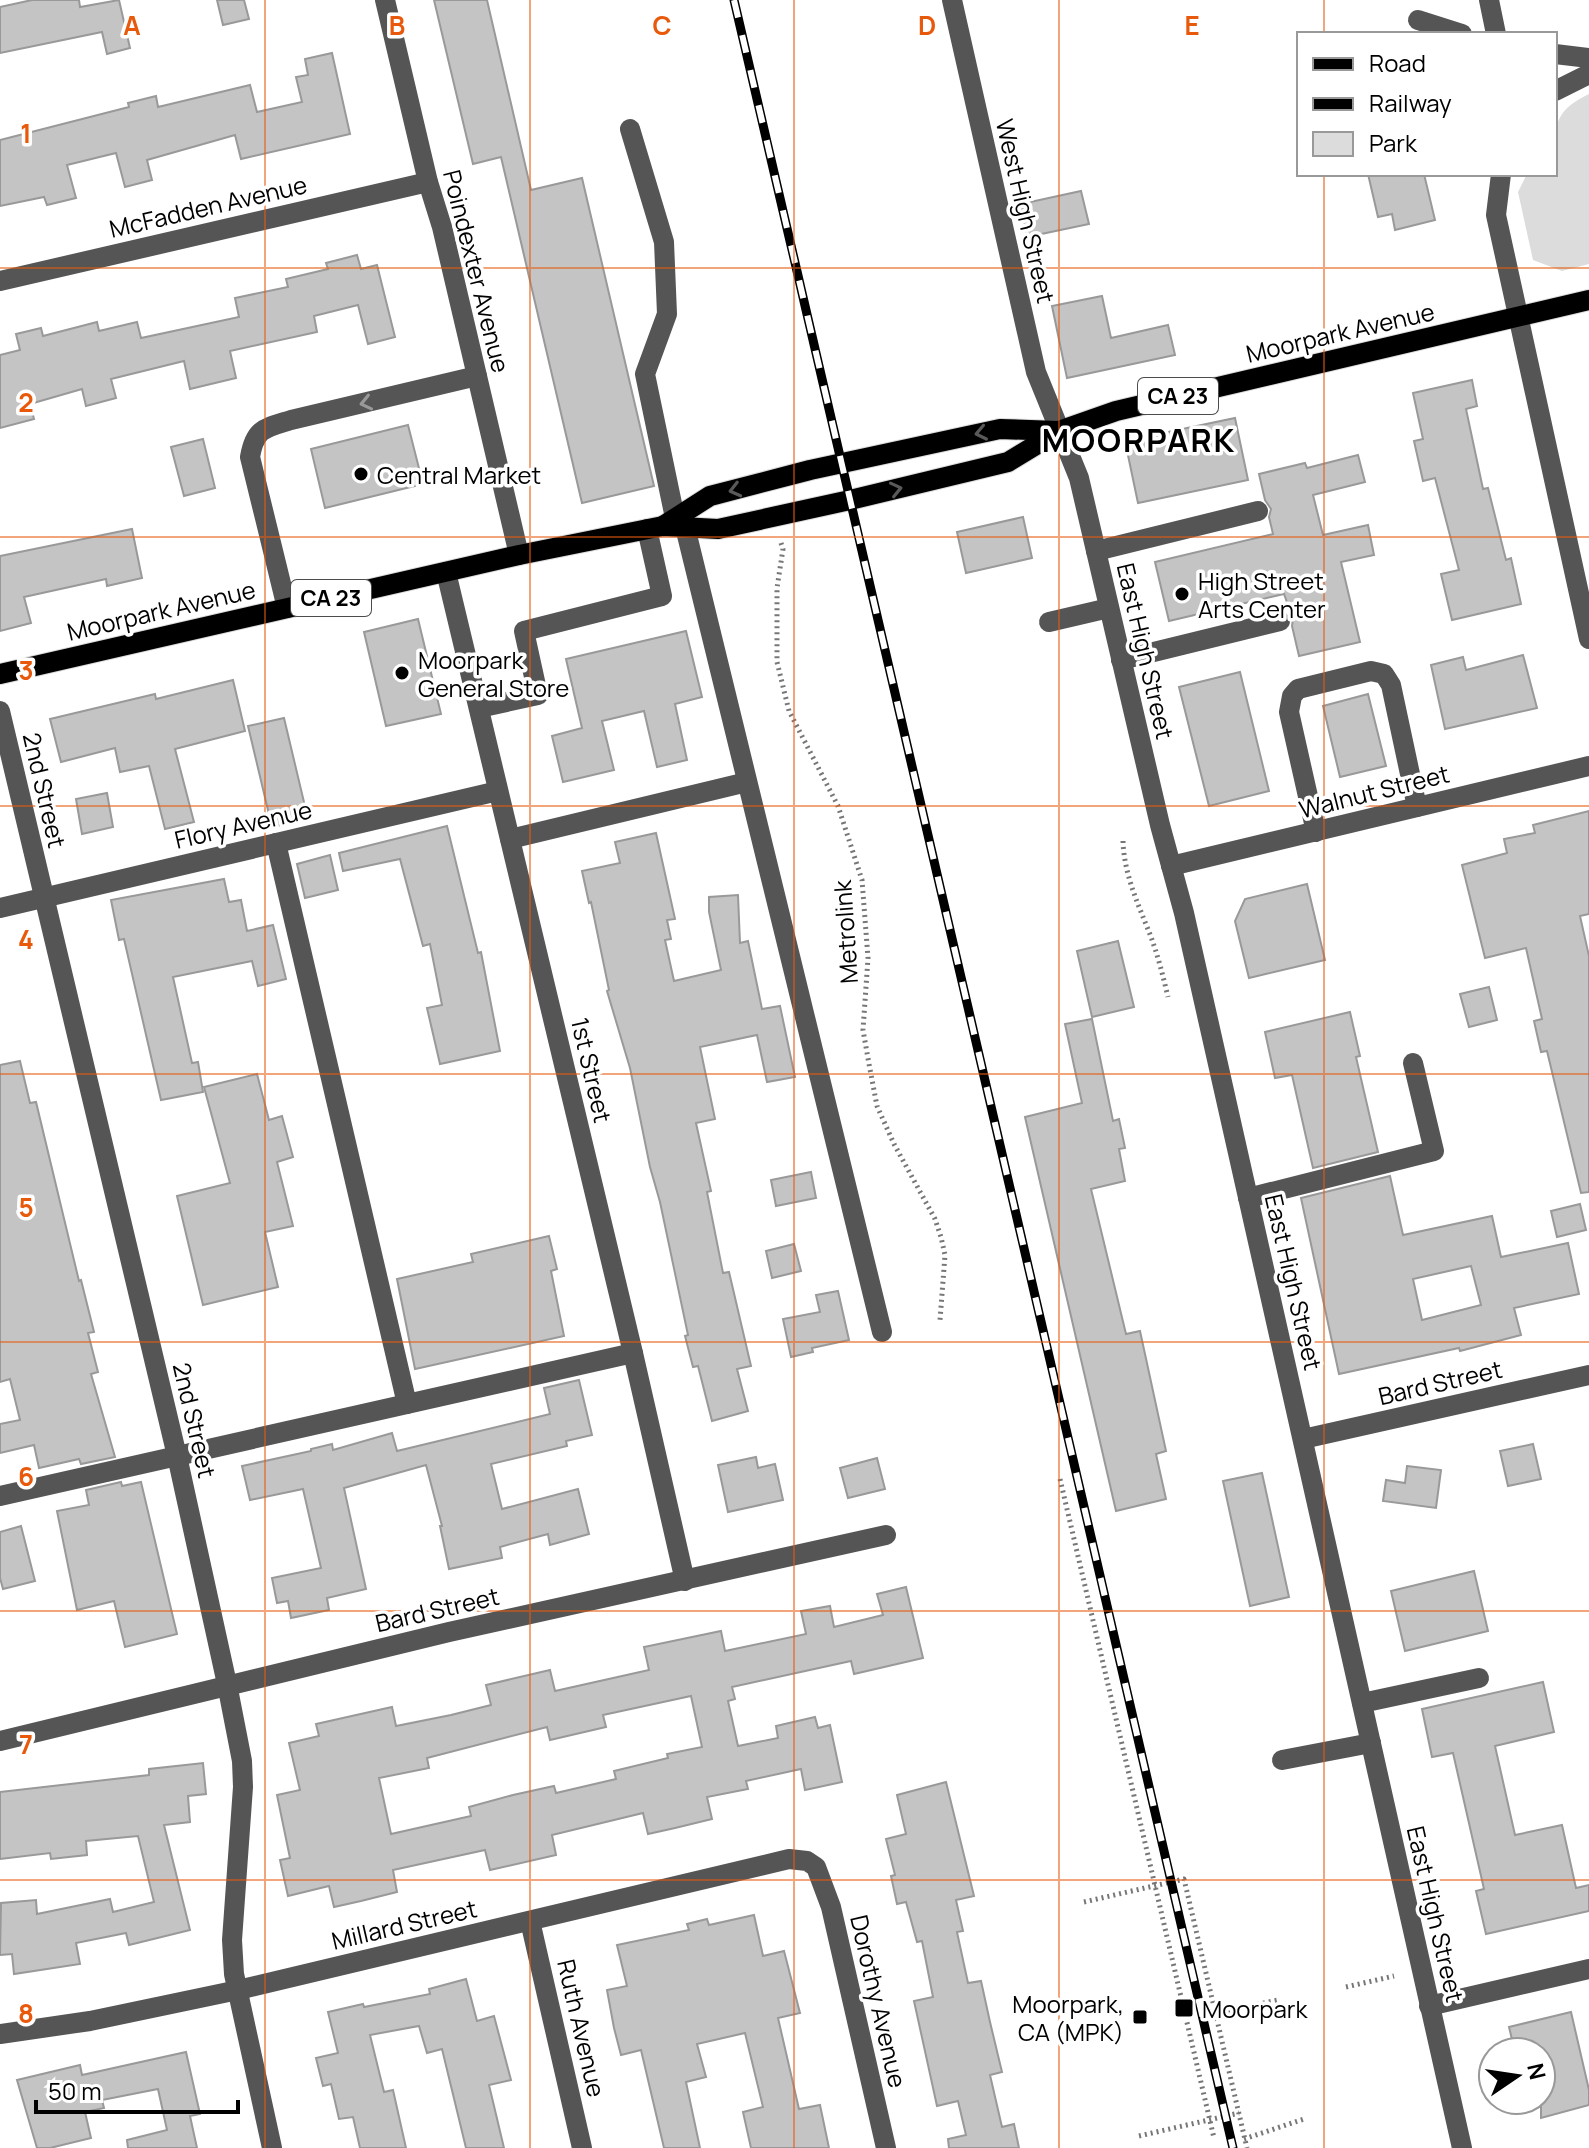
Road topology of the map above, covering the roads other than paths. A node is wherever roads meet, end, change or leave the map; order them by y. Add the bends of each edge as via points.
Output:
1 (385, 0) edge
2 (952, 0) edge
3 (1489, 0) edge
4 (1418, 20) dead end
5 (1456, 32) edge
6 (1496, 32) edge
7 (1557, 54) edge
8 (1589, 58) edge
9 (1589, 74) edge
10 (1557, 90) edge
11 (630, 129) dead end
12 (1501, 176) edge
13 (428, 182) junction
14 (0, 281) edge
15 (1589, 300) edge
16 (1518, 317) junction
17 (477, 376) junction
18 (1059, 431) junction
19 (1258, 511) dead end
20 (667, 525) junction
21 (1096, 551) junction
22 (519, 555) junction
23 (446, 572) junction
24 (287, 608) junction
25 (1109, 608) junction
26 (1280, 621) dead end
27 (1049, 622) dead end
28 (1589, 639) edge
29 (1121, 660) junction
30 (0, 674) edge
31 (479, 708) junction
32 (0, 711) edge
33 (1589, 766) edge
34 (747, 782) junction
35 (498, 791) junction
36 (1417, 807) junction
37 (1316, 832) junction
38 (510, 839) junction
39 (276, 843) junction
40 (1171, 866) junction
41 (43, 898) junction
42 (0, 908) edge
43 (1413, 1063) dead end
44 (1248, 1198) junction
45 (882, 1332) dead end
46 (633, 1353) junction
47 (1589, 1375) edge
48 (407, 1404) junction
49 (1303, 1439) junction
50 (177, 1456) junction
51 (0, 1496) edge
52 (886, 1535) dead end
53 (685, 1581) junction
54 (1479, 1678) dead end
55 (227, 1684) junction
56 (1362, 1703) junction
57 (0, 1741) edge
58 (1371, 1743) junction
59 (1282, 1760) dead end
60 (816, 1867) joint
61 (530, 1921) junction
62 (1589, 1969) edge
63 (238, 1990) junction
64 (1429, 2006) junction
65 (0, 2034) edge
66 (272, 2148) edge
67 (582, 2148) edge
68 (886, 2148) edge
69 (1462, 2148) edge

1 - 13 street, Poindexter Avenue
2 - 18 street, West High Street via 1036,372
3 - 6 street
4 - 5 street
7 - 8 street
9 - 10 street
11 - 20 street via 664,242 667,314 645,374
12 - 16 street via 1496,215
13 - 14 street, McFadden Avenue
13 - 17 street, Poindexter Avenue
15 - 16 main road, Moorpark Avenue / CA 23
16 - 18 main road, Moorpark Avenue / CA 23 via 1116,411
16 - 28 street
17 - 22 street, Poindexter Avenue
17 -> 24 street via 291,420 264,429 253,439 250,457
20 -> 18 main road, Moorpark Avenue / CA 23 via 718,529 1008,462
18 -> 20 main road, Moorpark Avenue / CA 23 via 1000,429 826,467 710,496
18 - 21 street, East High Street via 1079,478
19 - 21 street
20 - 22 main road, Moorpark Avenue / CA 23
20 - 31 street via 662,596 524,631 538,695
20 - 34 street
21 - 25 street, East High Street
22 - 23 main road, Moorpark Avenue / CA 23
23 - 24 main road, Moorpark Avenue / CA 23
23 - 31 street, 1st Street
24 - 30 main road, Moorpark Avenue / CA 23
25 - 27 street
25 - 29 street, East High Street
26 - 29 street
29 - 40 street, East High Street
31 - 35 street, 1st Street
32 - 41 street, 2nd Street
33 - 36 street, Walnut Street
34 - 38 street
34 - 45 street
35 - 38 street, 1st Street
35 - 39 street, Flory Avenue
36 - 37 street, Walnut Street
36 - 37 street via 1391,685 1384,674 1371,671 1298,689 1289,712
37 - 40 street, Walnut Street
38 - 46 street, 1st Street
39 - 41 street, Flory Avenue
39 - 48 street
40 - 44 street, East High Street
41 - 42 street, Flory Avenue
41 - 50 street, 2nd Street
43 - 44 street via 1434,1151
44 - 49 street, East High Street
46 - 48 street
46 - 53 street, 1st Street
47 - 49 street, Bard Street
48 - 50 street
49 - 56 street, East High Street
50 - 51 street
50 - 55 street, 2nd Street
52 - 53 street, Bard Street
53 - 55 street, Bard Street
54 - 56 street
55 - 57 street, Bard Street
55 - 63 street, 2nd Street via 243,1787 232,1940
56 - 58 street, East High Street
58 - 59 street
58 - 64 street, East High Street
60 - 61 street, Millard Street via 789,1859
60 - 68 street, Dorothy Avenue via 831,1907
61 - 63 street, Millard Street
61 - 67 street, Ruth Avenue
62 - 64 street
63 - 65 street, Millard Street
63 - 66 street, 2nd Street
64 - 69 street, East High Street

